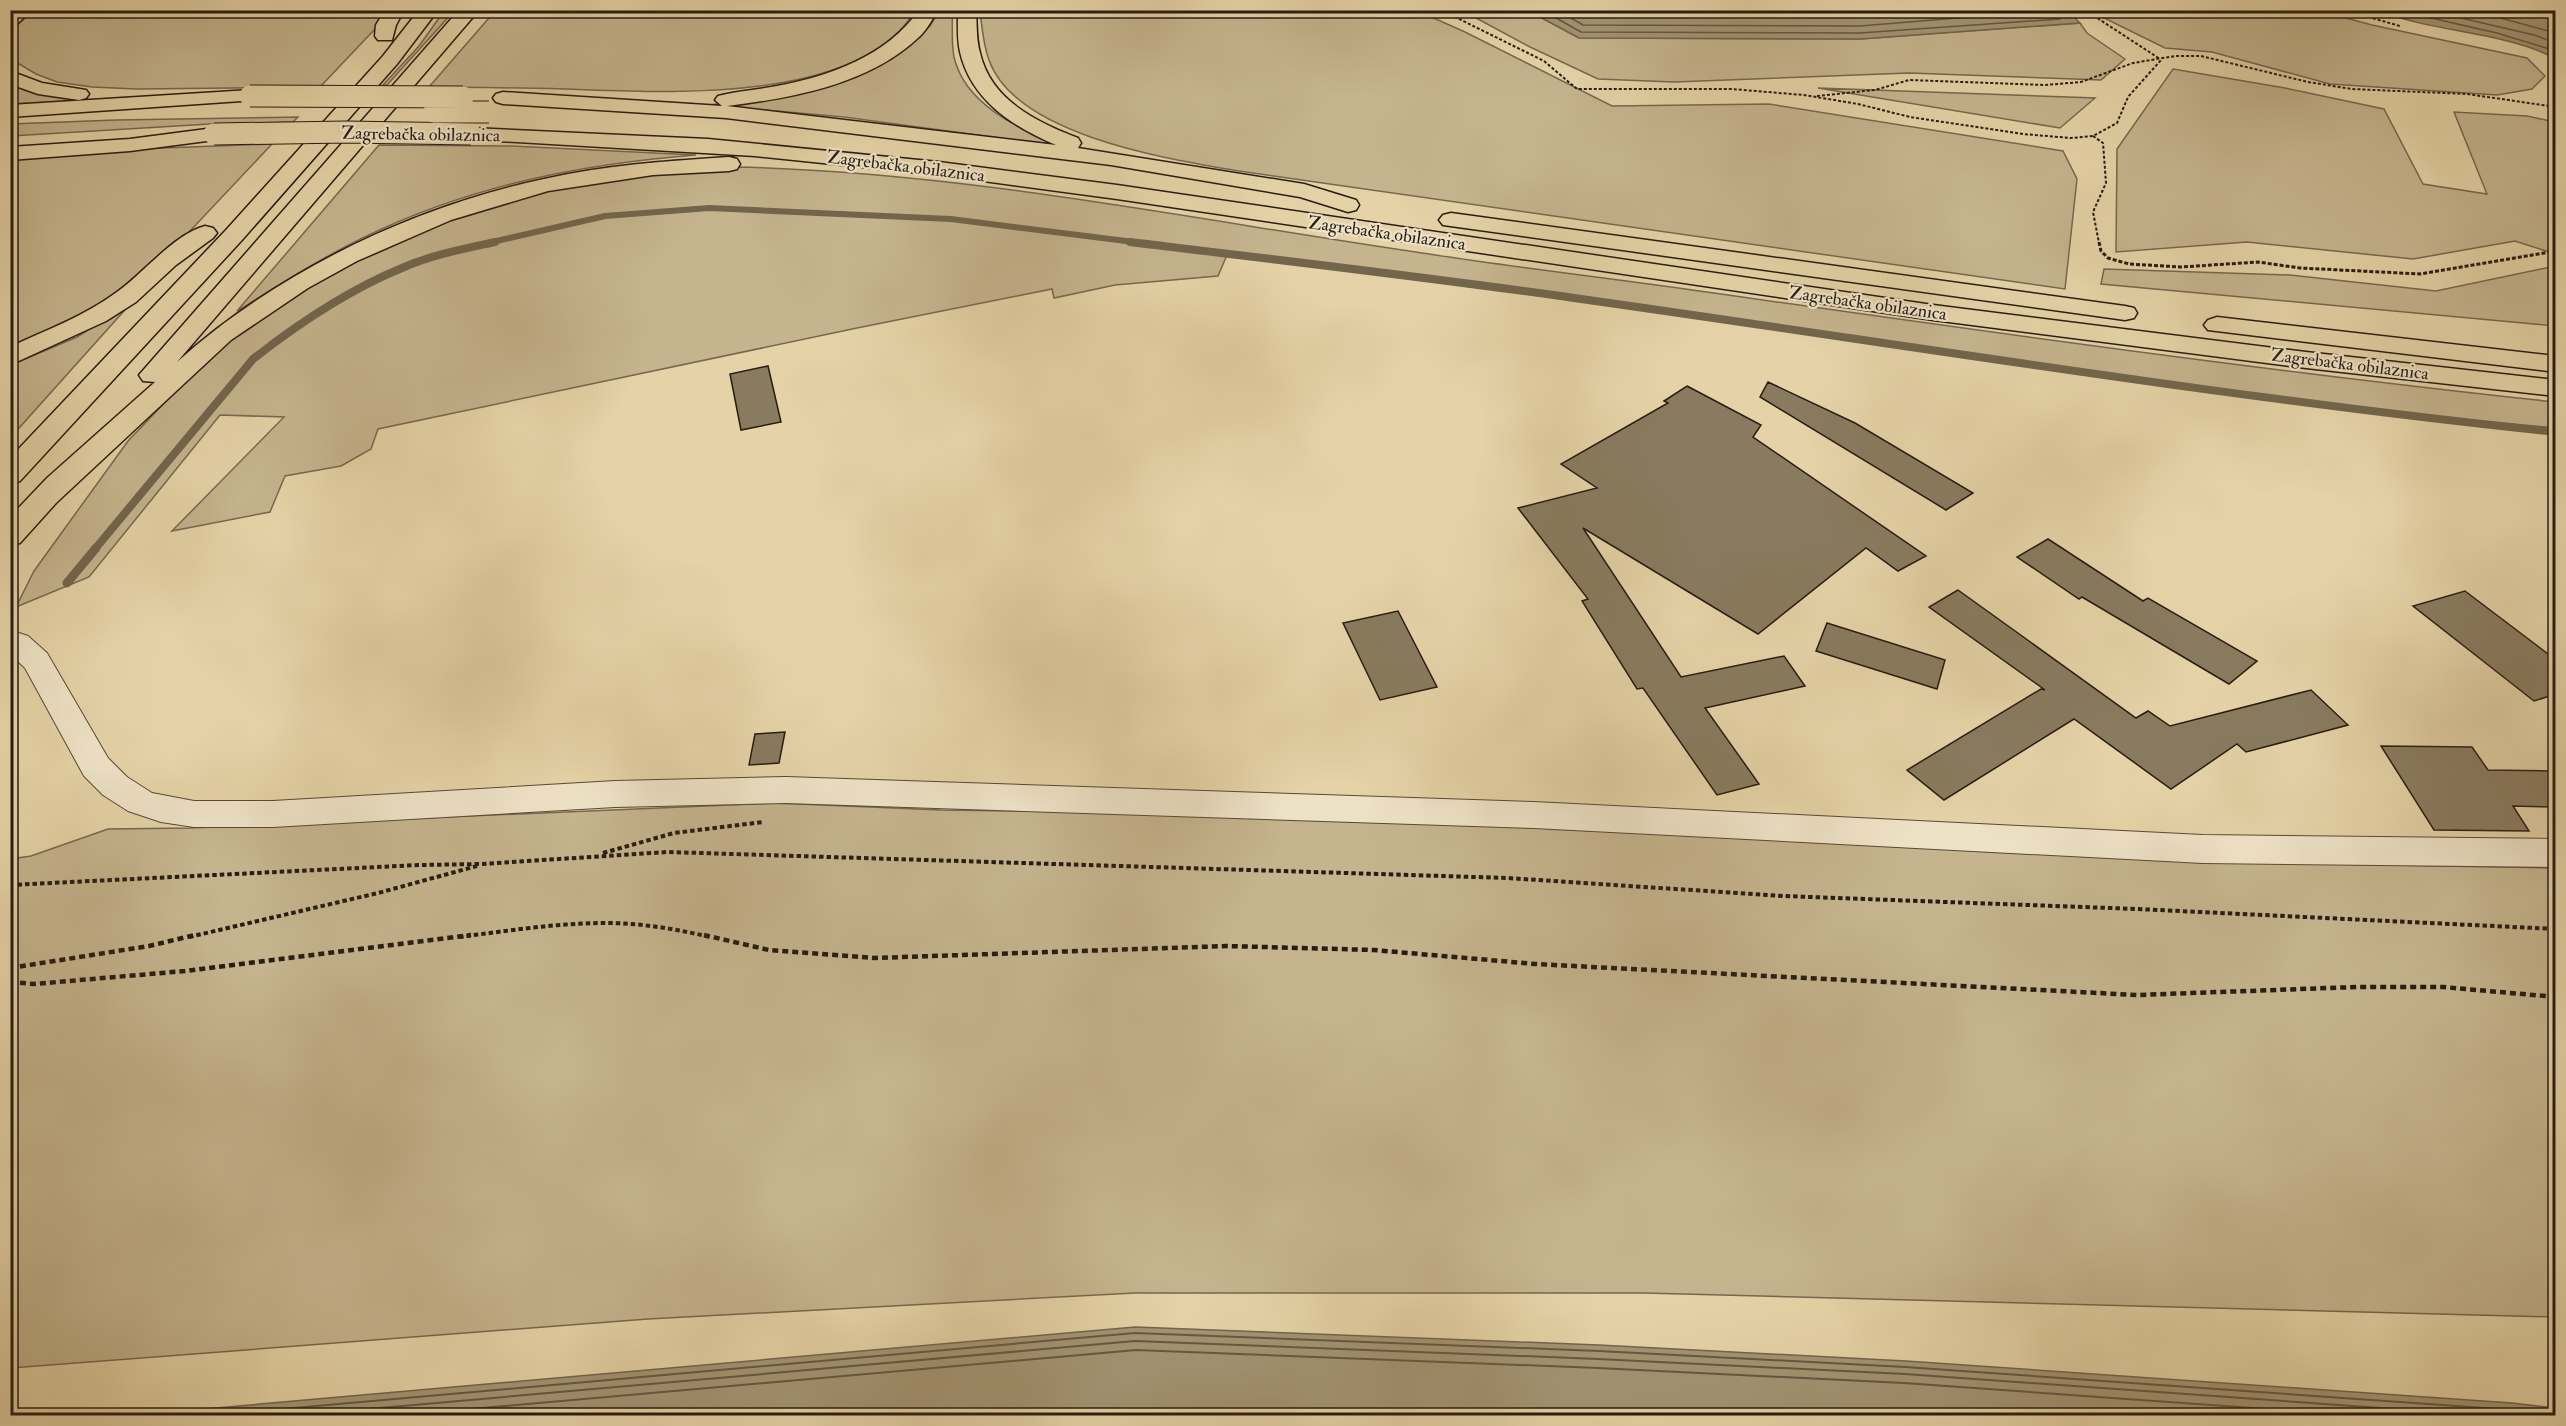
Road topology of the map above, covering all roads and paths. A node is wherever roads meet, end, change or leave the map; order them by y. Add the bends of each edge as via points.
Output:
1 (22, 10) edge
2 (395, 10) edge
3 (406, 10) edge
4 (429, 10) edge
5 (470, 10) edge
6 (928, 10) edge
7 (967, 10) edge
8 (1441, 10) edge
9 (2085, 10) edge
10 (2344, 10) edge
11 (10, 20) edge
12 (2400, 26) dead end
13 (385, 36) junction
14 (2161, 60) junction
15 (10, 77) edge
16 (1810, 96) junction
17 (537, 100) junction
18 (242, 101) junction
19 (496, 105) junction
20 (2556, 107) edge
21 (10, 111) edge
22 (10, 119) edge
23 (214, 134) junction
24 (2093, 136) junction
25 (10, 143) edge
26 (10, 154) edge
27 (1111, 158) junction
28 (272, 161) dead end
29 (1193, 205) junction
30 (1348, 205) junction
31 (1407, 213) dead end
32 (1431, 217) dead end
33 (2556, 250) edge
34 (2147, 316) dead end
35 (2192, 321) dead end
36 (10, 357) edge
37 (2556, 364) edge
38 (2556, 388) edge
39 (10, 464) edge
40 (10, 475) edge
41 (43, 499) junction
42 (10, 536) edge
43 (10, 640) edge
44 (771, 821) dead end
45 (2556, 852) edge
46 (596, 855) junction
47 (487, 863) junction
48 (10, 885) edge
49 (2556, 929) edge
50 (10, 968) edge
51 (10, 982) edge
52 (2556, 997) edge

1 - 11 highway
2 - 13 highway via 386,25
3 - 13 highway
4 - 40 highway via 390,60 234,235
5 - 41 highway
6 - 17 highway via 907,38 890,51 850,71 801,87 705,101
7 - 27 highway via 970,54 987,90 1005,110 1030,126
8 - 16 path via 1544,61 1576,89 1732,89
9 - 14 path
10 - 12 path
13 - 28 highway
14 - 16 path via 2133,63 2081,82 2045,85 1909,80 1875,90
14 - 20 path via 2201,56 2352,89 2467,94
14 - 24 path via 2128,97 2117,123
15 - 18 highway via 38,88 73,93
16 - 24 path via 1910,117 2023,134
17 - 19 highway
17 - 27 highway via 736,113
18 - 19 highway, Zagrebačka obilaznica, bridge
18 - 21 highway
18 - 22 highway
19 - 30 highway, Zagrebačka obilaznica via 865,141 1112,170
23 - 25 highway
23 - 26 highway
23 - 29 highway, Zagrebačka obilaznica, bridge via 471,134 705,144 852,158
24 - 33 path via 2103,143 2106,183 2093,212 2101,251 2120,262 2181,267 2258,262 2420,274
27 - 30 highway via 1304,191
29 - 38 highway, Zagrebačka obilaznica via 1946,313
29 - 41 highway via 846,168 761,163 641,170 506,195 443,215 359,251 299,283 222,335
30 - 31 highway, Zagrebačka obilaznica
32 - 34 highway, Zagrebačka obilaznica
35 - 37 highway, Zagrebačka obilaznica
36 - 39 highway via 75,328 127,297 212,225 55,401
41 - 42 highway
43 - 45 lane via 36,661 96,767 115,786 140,802 194,814 273,814 615,794 786,790 1534,815 2203,849
44 - 46 path via 674,833
46 - 47 path
46 - 49 path via 668,852 1508,878 1783,896
47 - 48 path
47 - 50 path via 378,893 149,946
51 - 52 path via 34,984 185,971 529,928 606,923 670,928 769,950 874,958 1227,946 1341,949 1535,964 2138,995 2432,987

